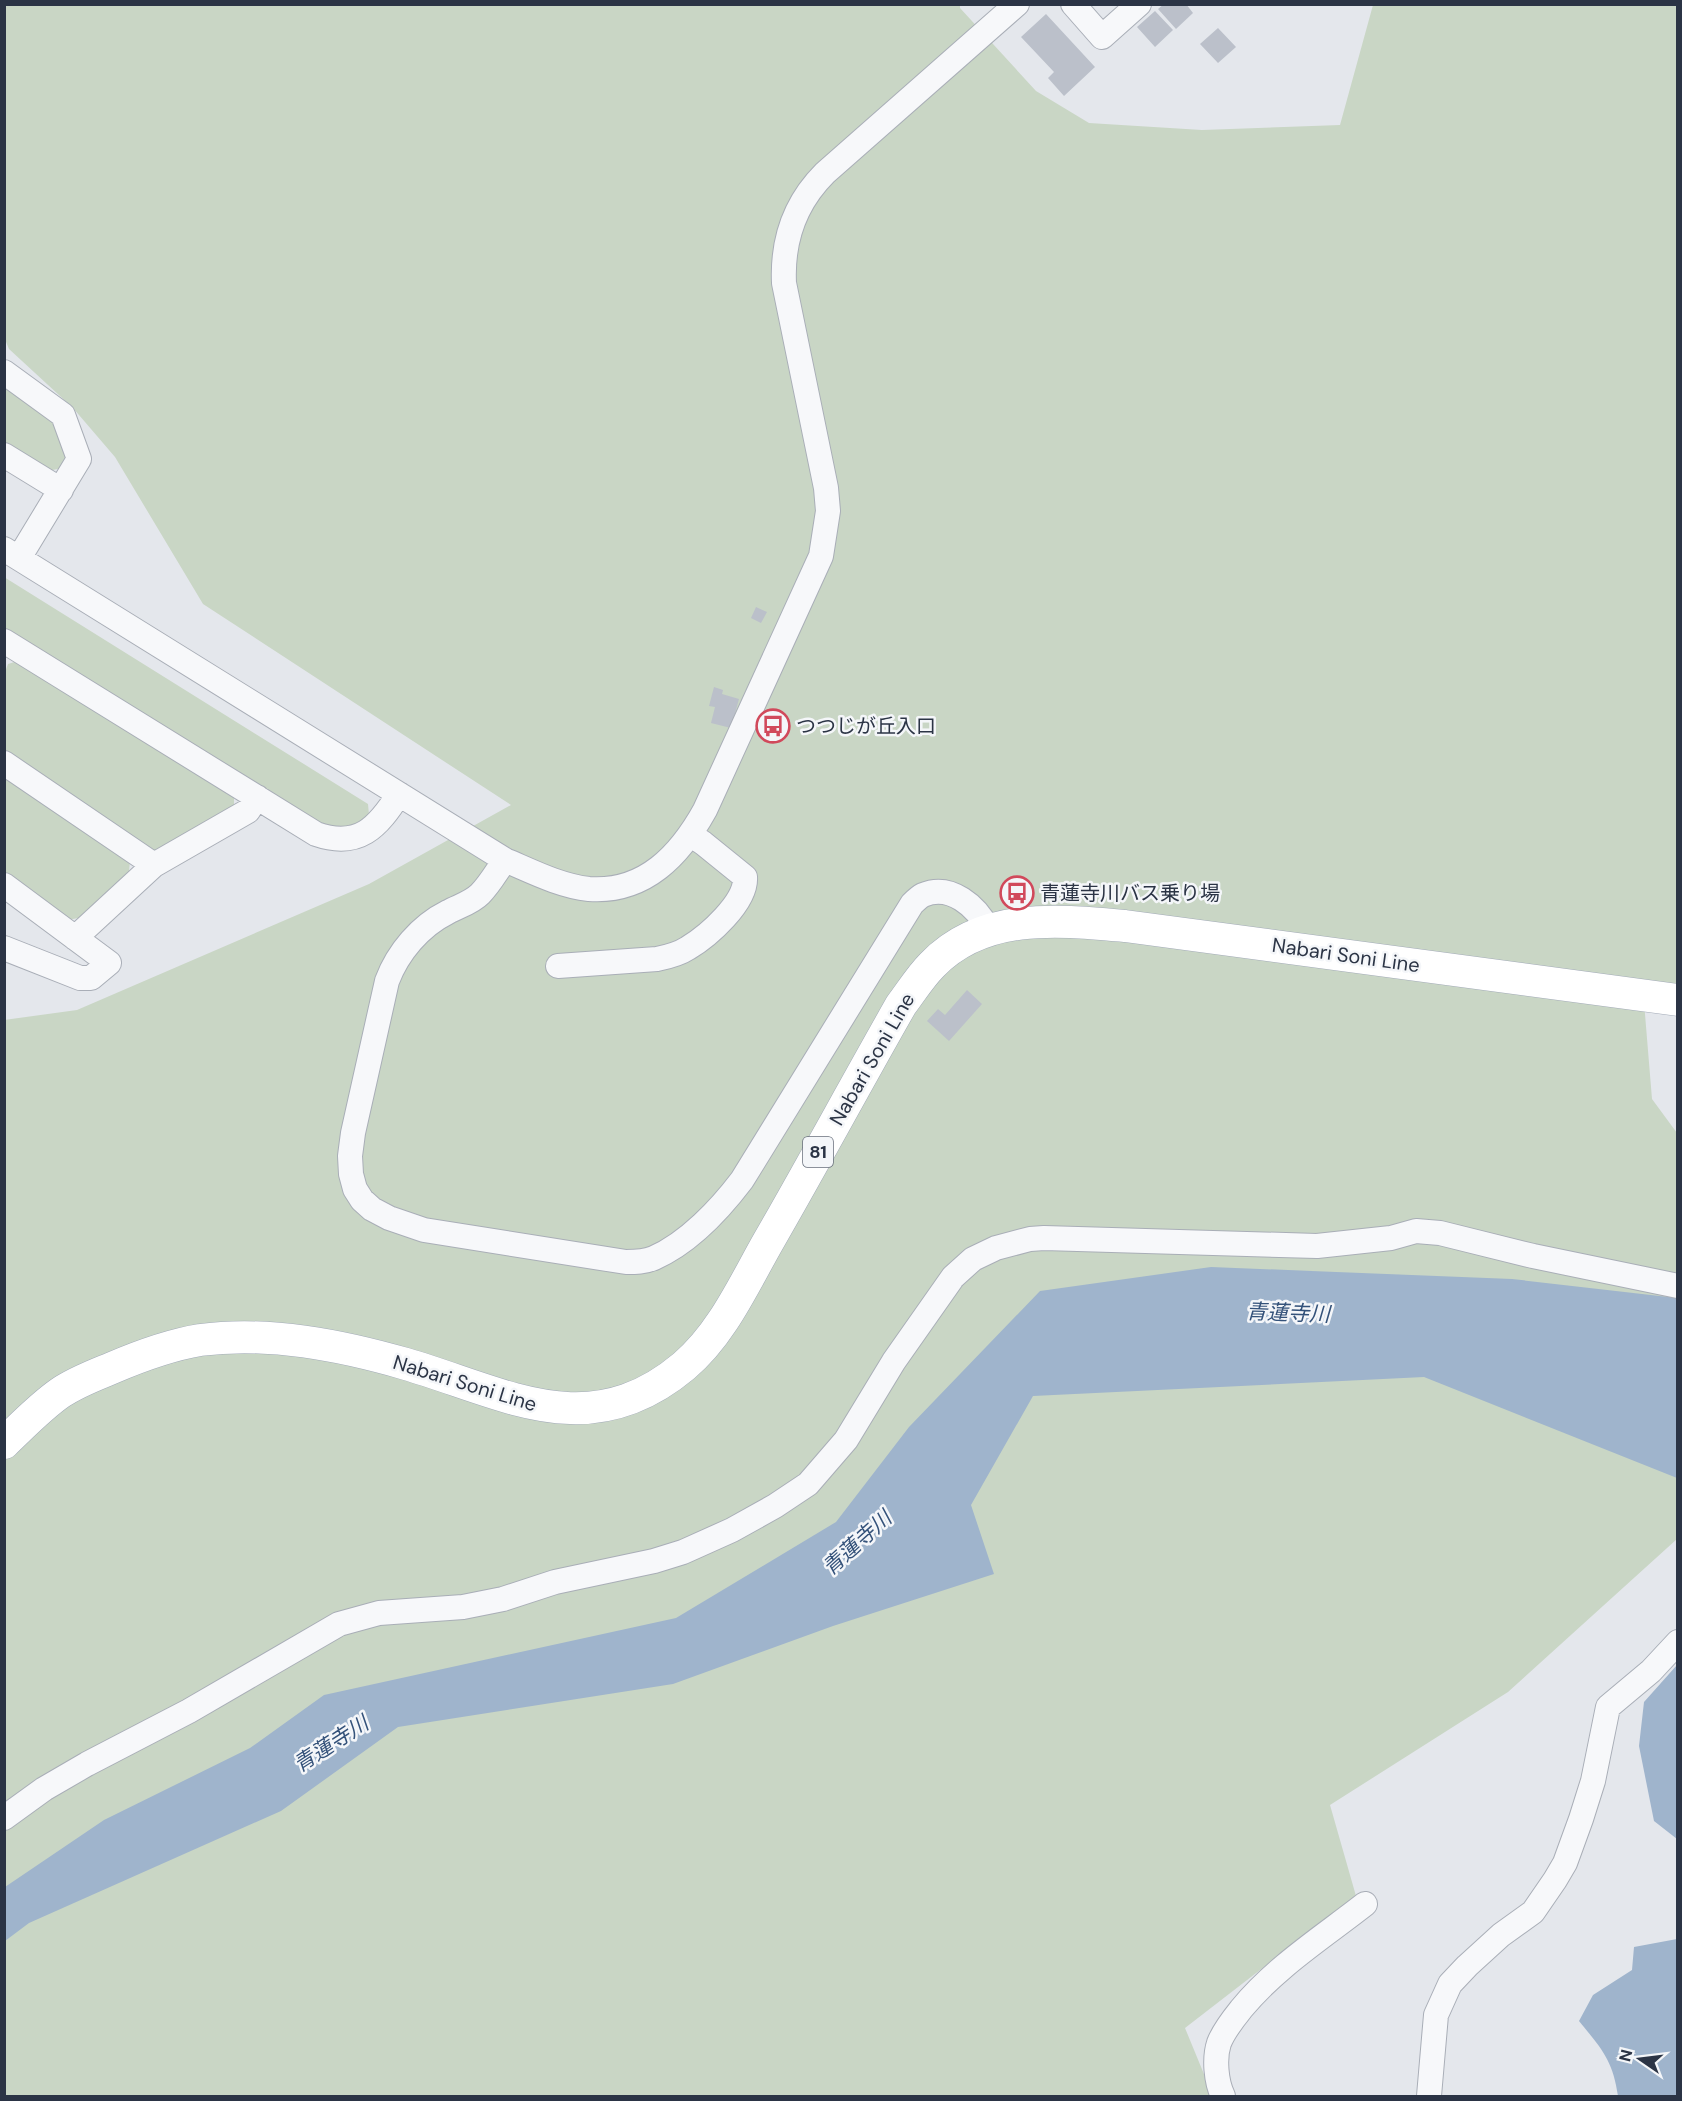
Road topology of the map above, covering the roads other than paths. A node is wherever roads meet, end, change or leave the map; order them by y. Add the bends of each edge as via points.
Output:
1 (1017, 4) edge
2 (1073, 4) edge
3 (1139, 4) edge
4 (987, 16) edge
5 (4, 372) edge
6 (4, 455) edge
7 (61, 490) junction
8 (9, 553) edge
9 (6, 646) edge
10 (4, 763) edge
11 (399, 794) junction
12 (257, 797) junction
13 (691, 835) junction
14 (505, 860) junction
15 (154, 866) junction
16 (4, 885) edge
17 (988, 929) junction
18 (75, 938) junction
19 (4, 948) edge
20 (558, 966) dead end
21 (1677, 1000) edge
22 (1677, 1286) edge
23 (4, 1443) edge
24 (1677, 1642) edge
25 (4, 1818) edge
26 (1365, 1904) dead end
27 (1223, 2097) edge
28 (1429, 2097) edge

1 - 4 street
2 - 3 street via 1102,37
4 - 13 street via 814,184 795,213 785,245 784,283 826,488 826,534 810,583
5 - 7 street via 63,416 79,459
6 - 7 street
7 - 8 street
8 - 11 street
9 - 12 street
10 - 15 street
11 - 12 street via 373,828 356,837 336,839 316,834
11 - 14 street
12 - 15 street via 248,811
13 - 14 street via 679,851 651,873 611,888 565,884
13 - 20 street via 745,877 743,891 714,928 687,949 670,956
14 - 17 street via 480,894 427,925 393,965 353,1133 353,1182 372,1209 408,1226 626,1262 653,1259 666,1251 702,1225 730,1196 912,904 923,895 953,894 968,902
15 - 18 street
16 - 18 street
17 - 21 main road, Nabari Soni Line / 81 via 1018,923 1069,921 1125,926
17 - 23 main road, Nabari Soni Line / 81 via 951,948 916,984 713,1334 681,1369 638,1395 580,1409 534,1405 406,1364 322,1343 232,1338 181,1344 81,1381 45,1405
18 - 19 street via 109,963 90,978 80,978
22 - 25 street via 1416,1231 1391,1238 1317,1246 1030,1239 996,1248 973,1259 953,1277 894,1361 846,1440 808,1484 775,1506 732,1530 654,1561 463,1607 379,1613 339,1624 189,1711 87,1764
24 - 28 street via 1651,1671 1608,1707 1593,1781 1565,1863 1555,1880 1533,1912 1484,1950 1450,1984 1436,2015
26 - 27 street via 1275,1973 1231,2022 1219,2044 1217,2084

